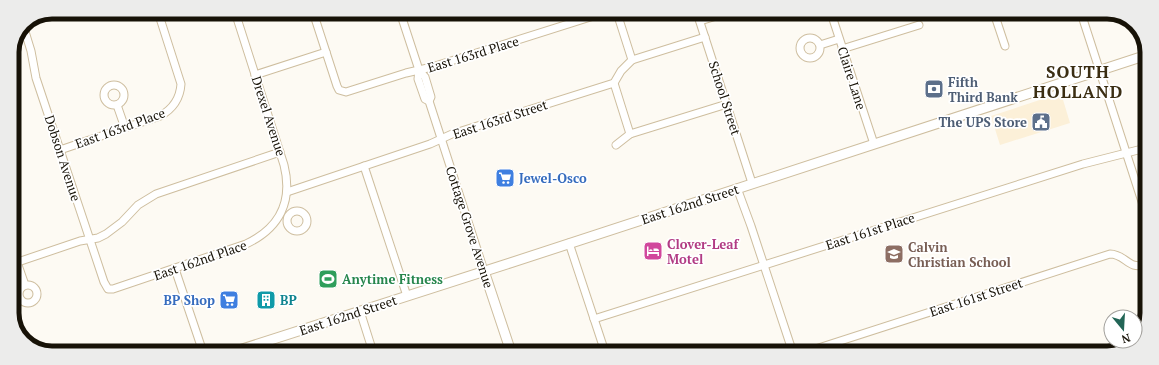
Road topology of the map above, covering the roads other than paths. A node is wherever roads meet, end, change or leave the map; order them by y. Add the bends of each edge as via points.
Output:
1 (160, 19) edge
2 (237, 19) edge
3 (315, 19) edge
4 (402, 19) edge
5 (584, 19) edge
6 (619, 19) edge
7 (706, 19) edge
8 (833, 19) edge
9 (996, 19) edge
10 (1083, 19) edge
11 (700, 21) joint
12 (919, 25) dead end
13 (26, 33) edge
14 (705, 37) junction
15 (839, 39) junction
16 (820, 45) dead end
17 (1005, 46) dead end
18 (842, 49) junction
19 (326, 52) junction
20 (1140, 57) edge
21 (632, 60) junction
22 (419, 70) junction
23 (1099, 70) junction
24 (255, 75) junction
25 (614, 83) junction
26 (727, 104) junction
27 (117, 105) dead end
28 (125, 128) junction
29 (630, 134) junction
30 (441, 139) junction
31 (874, 144) junction
32 (616, 145) dead end
33 (60, 150) junction
34 (1140, 150) edge
35 (280, 152) junction
36 (1126, 153) junction
37 (364, 166) junction
38 (752, 183) junction
39 (737, 188) junction
40 (287, 192) junction
41 (1140, 196) edge
42 (281, 213) junction
43 (288, 216) dead end
44 (90, 240) junction
45 (569, 244) junction
46 (19, 262) edge
47 (764, 265) junction
48 (1140, 267) edge
49 (175, 269) junction
50 (484, 271) junction
51 (19, 272) edge
52 (25, 285) dead end
53 (108, 289) joint
54 (407, 296) junction
55 (360, 311) junction
56 (594, 319) junction
57 (201, 346) edge
58 (252, 346) edge
59 (371, 346) edge
60 (509, 346) edge
61 (603, 346) edge
62 (790, 346) edge
63 (826, 346) edge

1 - 28 street, East 163rd Place via 181,84 179,96 166,113
2 - 24 street, Drexel Avenue
3 - 19 street
4 - 22 street, Cottage Grove Avenue
5 - 22 street, East 163rd Place
6 - 21 street
7 - 11 street
8 - 15 street, Claire Lane
9 - 17 street
10 - 23 street
11 - 14 street, School Street
12 - 18 street
13 - 33 street, Dobson Avenue via 36,78
14 - 21 street
14 - 26 street, School Street
15 - 16 street
15 - 18 street, Claire Lane
18 - 31 street, Claire Lane
19 - 22 street, East 163rd Place via 337,86 342,92
19 - 24 street
20 - 23 main road, East 162nd Street
21 - 25 street
22 - 30 street, Cottage Grove Avenue via 418,79 425,99 429,101
23 - 31 main road, East 162nd Street
23 - 36 street
24 - 35 street, Drexel Avenue
25 - 29 street
25 - 30 street, East 163rd Street
26 - 29 street
26 - 38 street, School Street
27 - 28 street
28 - 33 street, East 163rd Place
29 - 32 street
30 - 37 street, East 163rd Street
30 - 50 street, Cottage Grove Avenue
31 - 38 main road, East 162nd Street
33 - 44 street, Dobson Avenue
34 - 36 street, East 161st Place
35 - 40 street, Drexel Avenue via 286,172
35 - 44 street via 156,194 138,205 114,229
36 - 41 street
36 - 47 street, East 161st Place via 1083,164
37 - 40 street, East 163rd Street
37 - 54 street
38 - 39 main road, East 162nd Street
39 - 45 main road, East 162nd Street
39 - 47 street
40 - 42 street, Drexel Avenue
42 - 43 street
42 - 49 street, East 162nd Place via 256,240
44 - 46 street
44 - 53 street, Dobson Avenue
45 - 50 main road, East 162nd Street
45 - 56 street
47 - 56 street, East 161st Place
47 - 62 street
48 - 63 street, East 161st Street via 1131,265 1116,254 1110,254
49 - 53 street, East 162nd Place
49 - 57 street
50 - 54 main road, East 162nd Street
50 - 60 main road, Cottage Grove Avenue
51 - 52 street
54 - 55 main road, East 162nd Street
55 - 58 main road, East 162nd Street
55 - 59 street
56 - 61 street

